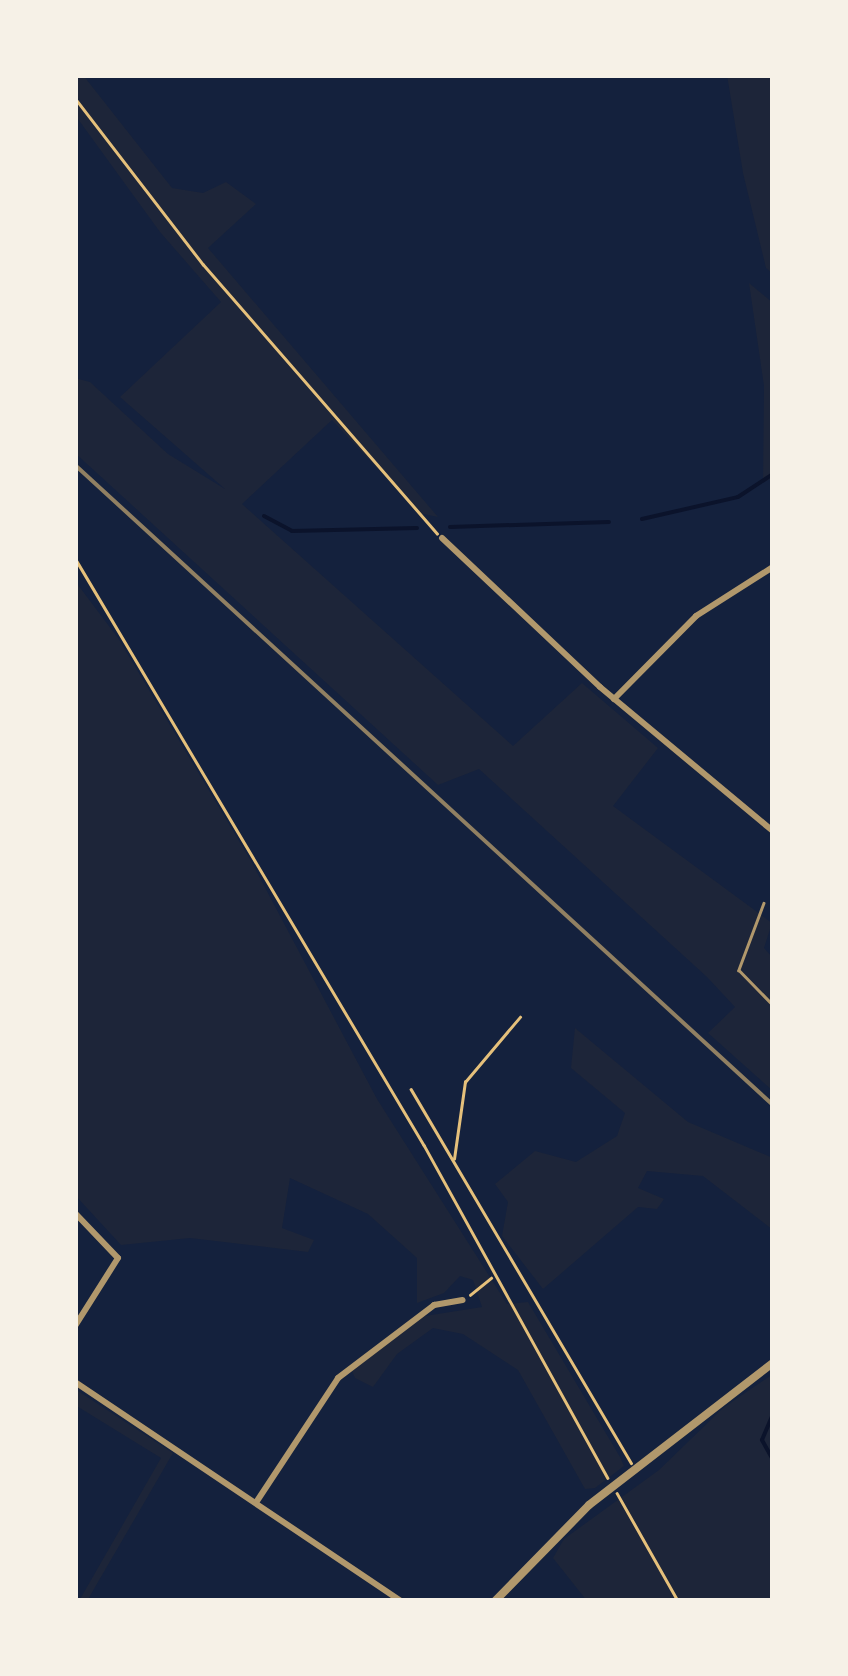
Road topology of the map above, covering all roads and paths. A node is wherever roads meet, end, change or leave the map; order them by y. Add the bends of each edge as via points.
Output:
1 (75, 98) edge
2 (442, 538) joint
3 (75, 558) edge
4 (773, 567) edge
5 (614, 699) junction
6 (773, 832) edge
7 (764, 903) dead end
8 (773, 1005) edge
9 (520, 1018) dead end
10 (411, 1089) dead end
11 (454, 1160) junction
12 (75, 1214) edge
13 (492, 1278) junction
14 (463, 1300) joint
15 (75, 1326) edge
16 (773, 1364) edge
17 (75, 1382) edge
18 (635, 1469) junction
19 (606, 1473) dead end
20 (621, 1500) dead end
21 (257, 1501) junction
22 (401, 1601) edge
23 (496, 1601) edge
24 (678, 1601) edge

1 - 2 path via 203,264
2 - 5 street
3 - 13 path via 424,1146
4 - 5 street via 696,616
5 - 6 street
7 - 8 lane via 739,970
9 - 11 path via 465,1082
10 - 11 path
11 - 18 path via 454,1170
12 - 15 street via 118,1258
13 - 14 path
13 - 19 path
14 - 21 street via 434,1305 338,1378
16 - 18 street
17 - 21 street
18 - 23 street via 533,1556
20 - 24 path
21 - 22 street

